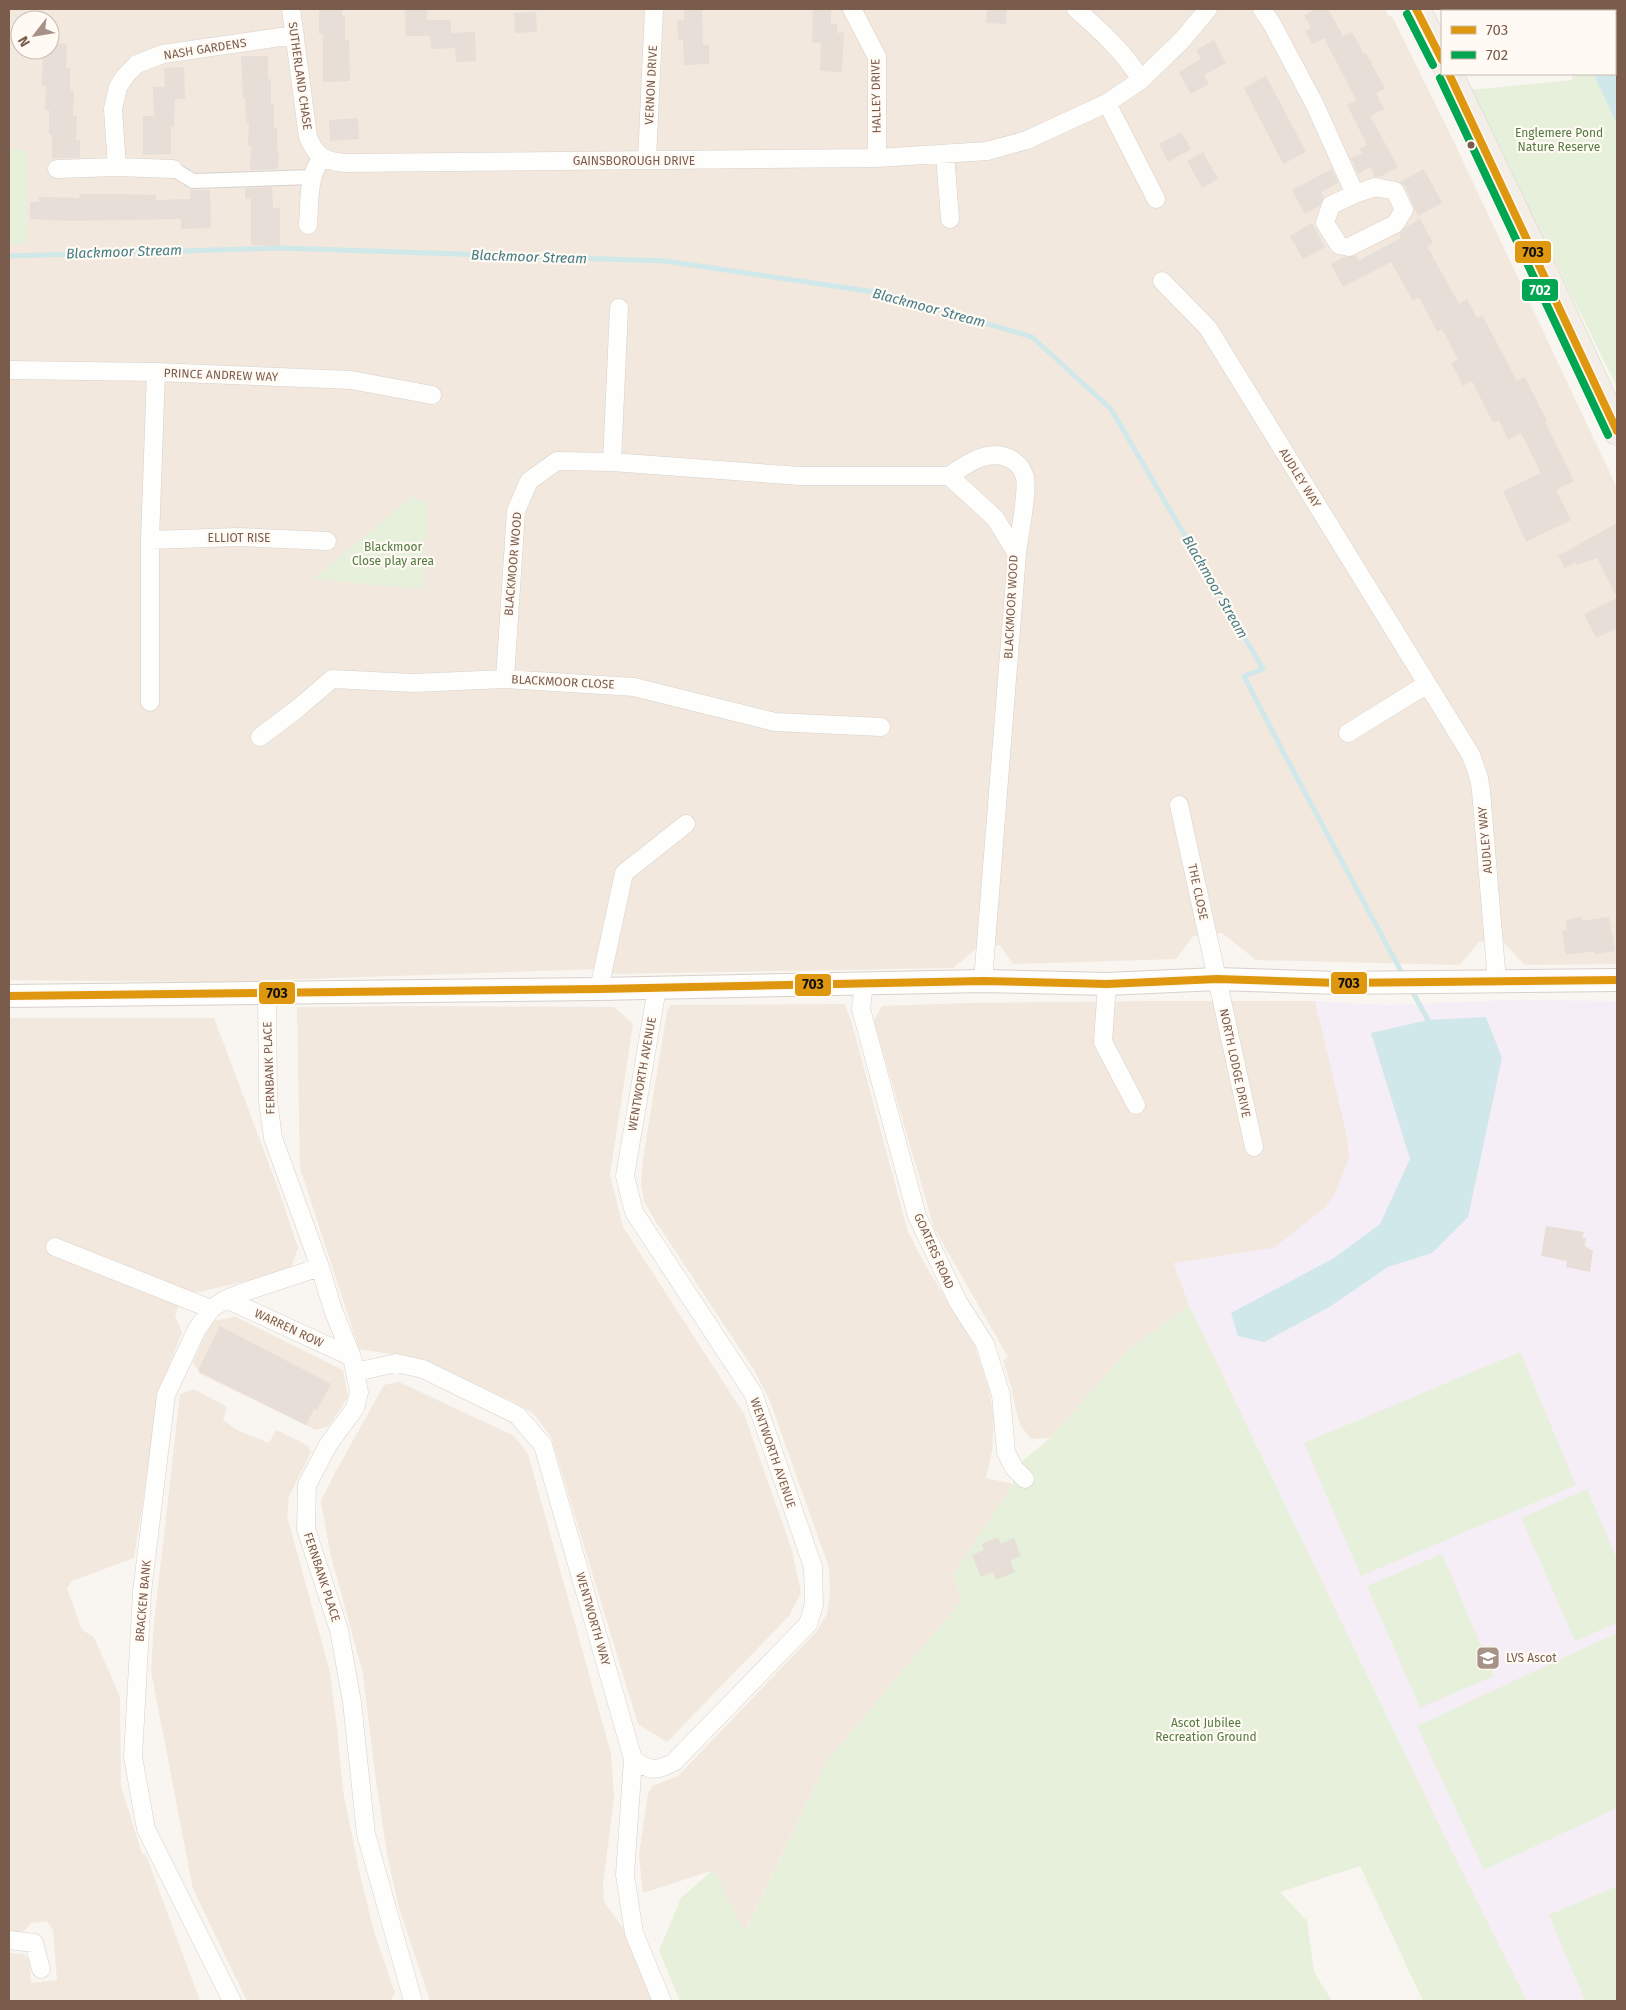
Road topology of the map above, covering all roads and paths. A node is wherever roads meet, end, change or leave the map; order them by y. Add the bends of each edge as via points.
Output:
1 (291, 9) edge
2 (654, 9) edge
3 (852, 9) edge
4 (1076, 9) edge
5 (1208, 9) edge
6 (1262, 9) edge
7 (1416, 9) edge
8 (294, 36) junction
9 (1441, 58) edge
10 (1449, 75) edge
11 (1141, 80) junction
12 (1107, 103) junction
13 (945, 154) junction
14 (322, 158) junction
15 (877, 158) junction
16 (647, 160) junction
17 (117, 167) junction
18 (57, 169) dead end
19 (173, 169) joint
20 (312, 177) junction
21 (1355, 194) dead end
22 (1156, 199) dead end
23 (950, 220) dead end
24 (308, 225) dead end
25 (1162, 281) dead end
26 (619, 308) dead end
27 (9, 370) edge
28 (156, 372) junction
29 (432, 395) dead end
30 (1617, 430) edge
31 (612, 462) junction
32 (950, 476) junction
33 (150, 540) junction
34 (327, 541) dead end
35 (1016, 554) junction
36 (505, 679) junction
37 (1427, 684) junction
38 (150, 702) dead end
39 (881, 727) dead end
40 (1348, 733) dead end
41 (260, 737) dead end
42 (1179, 805) dead end
43 (686, 824) dead end
44 (1217, 978) junction
45 (1497, 980) junction
46 (1617, 980) edge
47 (983, 981) junction
48 (864, 983) junction
49 (1108, 984) junction
50 (657, 988) junction
51 (599, 990) junction
52 (267, 992) junction
53 (9, 996) edge
54 (1136, 1105) dead end
55 (1254, 1147) dead end
56 (55, 1247) dead end
57 (320, 1267) junction
58 (226, 1299) junction
59 (211, 1310) junction
60 (354, 1365) junction
61 (1025, 1479) dead end
62 (633, 1759) junction
63 (9, 1940) edge
64 (42, 1969) dead end
65 (408, 1998) edge
66 (232, 2001) edge
67 (662, 2001) edge

1 - 8 street, SUTHERLAND CHASE
2 - 16 street, VERNON DRIVE
3 - 15 street, HALLEY DRIVE via 878,57
4 - 11 street via 1116,45
5 - 11 street, GAINSBOROUGH DRIVE
6 - 21 street via 1307,89
7 - 9 main road
8 - 14 street, SUTHERLAND CHASE via 308,137 314,151
8 - 17 street, NASH GARDENS via 162,54 137,64 118,87 113,109
10 - 30 main road
11 - 12 street, GAINSBOROUGH DRIVE
12 - 13 street, GAINSBOROUGH DRIVE via 1027,140 987,150
12 - 22 street
13 - 15 street, GAINSBOROUGH DRIVE
13 - 23 street
14 - 16 street, GAINSBOROUGH DRIVE via 346,163
14 - 20 street
15 - 16 street, GAINSBOROUGH DRIVE
17 - 18 street
17 - 19 street
19 - 20 street via 193,181
20 - 24 street
25 - 37 street, AUDLEY WAY via 1208,328
26 - 31 street
27 - 28 street, PRINCE ANDREW WAY
28 - 29 street, PRINCE ANDREW WAY via 351,380
28 - 33 street
31 - 32 street, BLACKMOOR WOOD via 800,476
31 - 36 street, BLACKMOOR WOOD via 557,461 529,481 516,511
32 - 35 street, BLACKMOOR WOOD via 995,518
32 - 35 street via 966,463 984,456 1009,457 1019,465 1025,476 1025,489
33 - 34 street, ELLIOT RISE via 238,536
33 - 38 street
35 - 47 street, BLACKMOOR WOOD
36 - 39 street, BLACKMOOR CLOSE via 634,687 775,722
36 - 41 street, BLACKMOOR CLOSE via 413,683 332,679
37 - 40 street
37 - 45 street, AUDLEY WAY via 1471,755 1479,778
42 - 44 street, THE CLOSE
43 - 51 street via 624,873
44 - 45 street via 1338,983
44 - 49 street
44 - 55 street, NORTH LODGE DRIVE
45 - 46 street
47 - 48 street
47 - 49 street
48 - 50 street
48 - 61 street, GOATERS ROAD via 861,1009 917,1216 958,1302 985,1344 1000,1395 1006,1452 1014,1468
49 - 54 street via 1103,1042
50 - 51 street
50 - 62 street, WENTWORTH AVENUE via 625,1176 627,1185 634,1212 753,1393 813,1567 814,1605 808,1624 674,1762 662,1769 646,1769
51 - 52 street
52 - 53 street
52 - 57 street, FERNBANK PLACE via 268,1101 274,1138
56 - 59 street
57 - 58 street, BRACKEN BANK
57 - 60 street, FERNBANK PLACE
58 - 59 street, BRACKEN BANK
58 - 60 street, WARREN ROW
59 - 66 street, BRACKEN BANK via 197,1329 166,1394 142,1592 133,1757 146,1829
60 - 62 street, WENTWORTH WAY via 396,1363 423,1369 517,1415 543,1445
60 - 65 street, FERNBANK PLACE via 360,1392 355,1408 328,1445 308,1485 306,1529 339,1630 352,1702 366,1834
62 - 67 street, WENTWORTH WAY via 626,1876 634,1932
63 - 64 street via 34,1943

